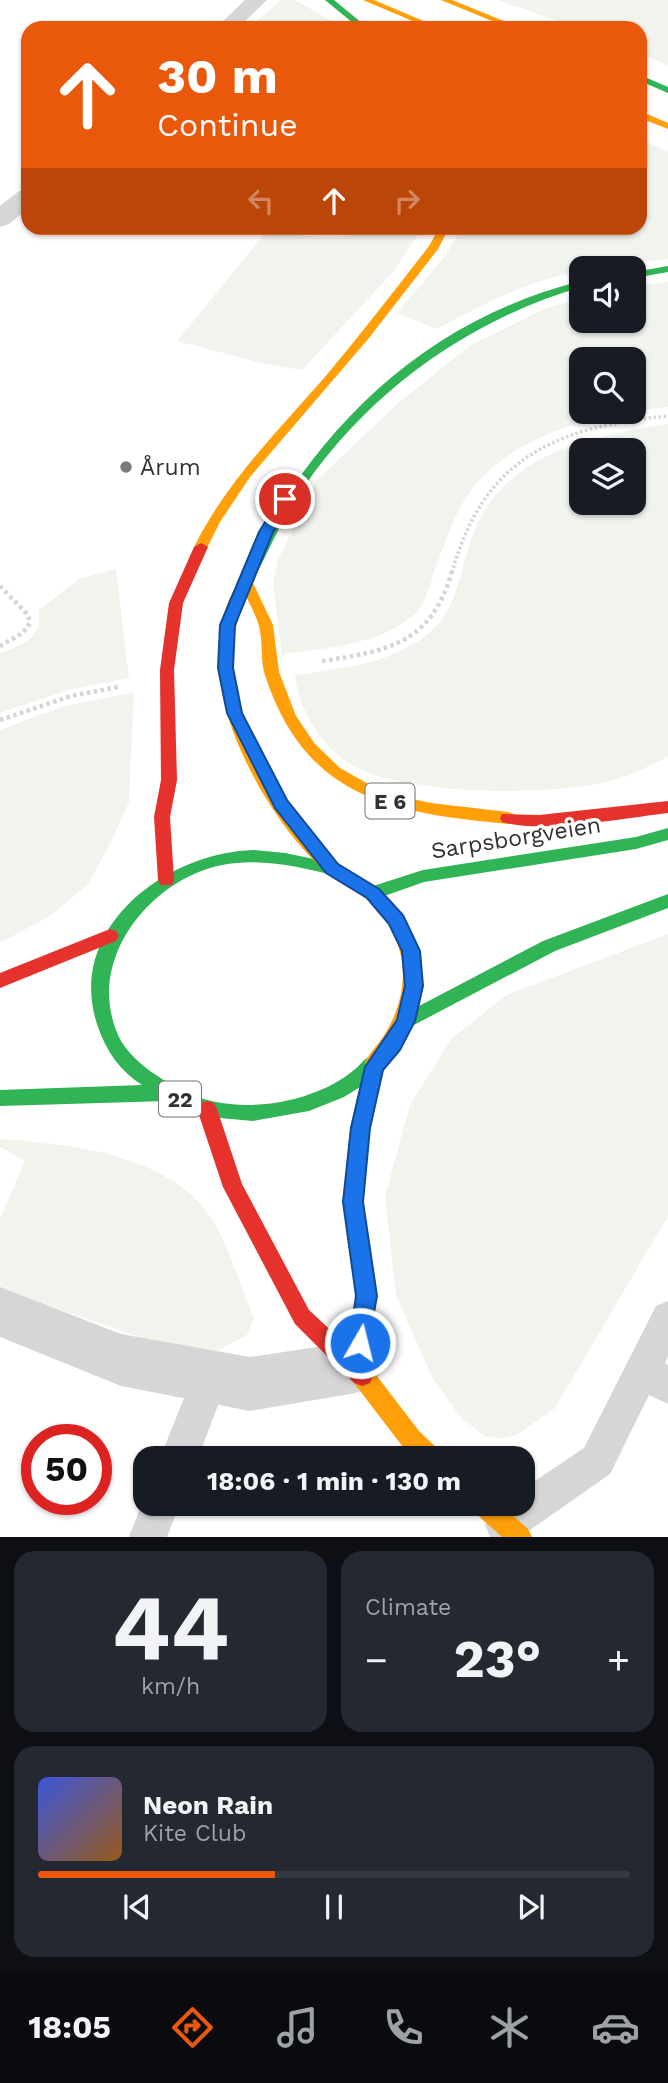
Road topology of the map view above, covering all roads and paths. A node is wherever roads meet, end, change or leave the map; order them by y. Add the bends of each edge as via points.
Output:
1 (257, 0) edge
2 (329, 0) edge
3 (367, 0) edge
4 (445, 0) edge
5 (234, 21) edge
6 (356, 21) edge
7 (419, 21) edge
8 (499, 21) edge
9 (647, 81) edge
10 (668, 90) edge
11 (647, 117) edge
12 (668, 126) edge
13 (21, 202) edge
14 (0, 219) edge
15 (440, 235) edge
16 (668, 270) edge
17 (646, 273) edge
18 (569, 288) edge
19 (668, 416) edge
20 (245, 581) junction
21 (0, 586) edge
22 (0, 646) edge
23 (310, 662) dead end
24 (120, 686) dead end
25 (0, 720) edge
26 (668, 807) edge
27 (668, 834) edge
28 (332, 869) junction
29 (166, 880) junction
30 (373, 893) junction
31 (668, 901) edge
32 (110, 936) junction
33 (0, 981) edge
34 (406, 1021) junction
35 (374, 1067) junction
36 (165, 1093) junction
37 (0, 1098) edge
38 (207, 1109) junction
39 (0, 1312) edge
40 (668, 1318) edge
41 (356, 1367) junction
42 (211, 1377) junction
43 (655, 1378) edge
44 (184, 1446) edge
45 (418, 1446) edge
46 (157, 1516) edge
47 (502, 1522) edge
48 (148, 1537) edge

1 - 5 street
2 - 6 main road
3 - 7 main road
4 - 8 main road
9 - 10 main road
11 - 12 main road
13 - 14 street
15 - 29 main road via 210,526 176,603 167,670 169,780 162,817
16 - 17 main road
18 - 20 main road via 521,303 460,335 394,382 341,429 295,482
19 - 23 path via 610,423 530,453 482,497 466,527 434,615 425,625 382,649
20 - 26 main road, E 6 via 266,625 272,677 308,746 333,772 384,800 444,813 539,821
20 - 28 main road via 228,625 225,668 234,713 281,804
21 - 22 path via 29,614 30,624
24 - 25 path via 71,696
27 - 30 main road, Sarpsborgveien via 423,876
28 - 29 main road, 22 via 291,857 248,855 205,863
28 - 30 main road, 22
29 - 32 main road, 22 via 134,905
30 - 34 main road, 22 via 396,920 411,951 414,986
31 - 34 main road via 550,946
32 - 33 main road
32 - 36 main road, 22 via 97,978 102,1022 125,1062
34 - 35 main road, 22
35 - 38 main road, 22 via 340,1091 298,1108 253,1114
35 - 41 main road via 360,1128 353,1202 366,1296
36 - 37 main road, 22
36 - 38 main road, 22
38 - 41 main road via 233,1187 302,1317
39 - 42 street via 121,1360
40 - 43 lane
41 - 42 street via 250,1384
41 - 45 main road
42 - 44 lane
43 - 47 lane via 597,1461
46 - 48 lane

